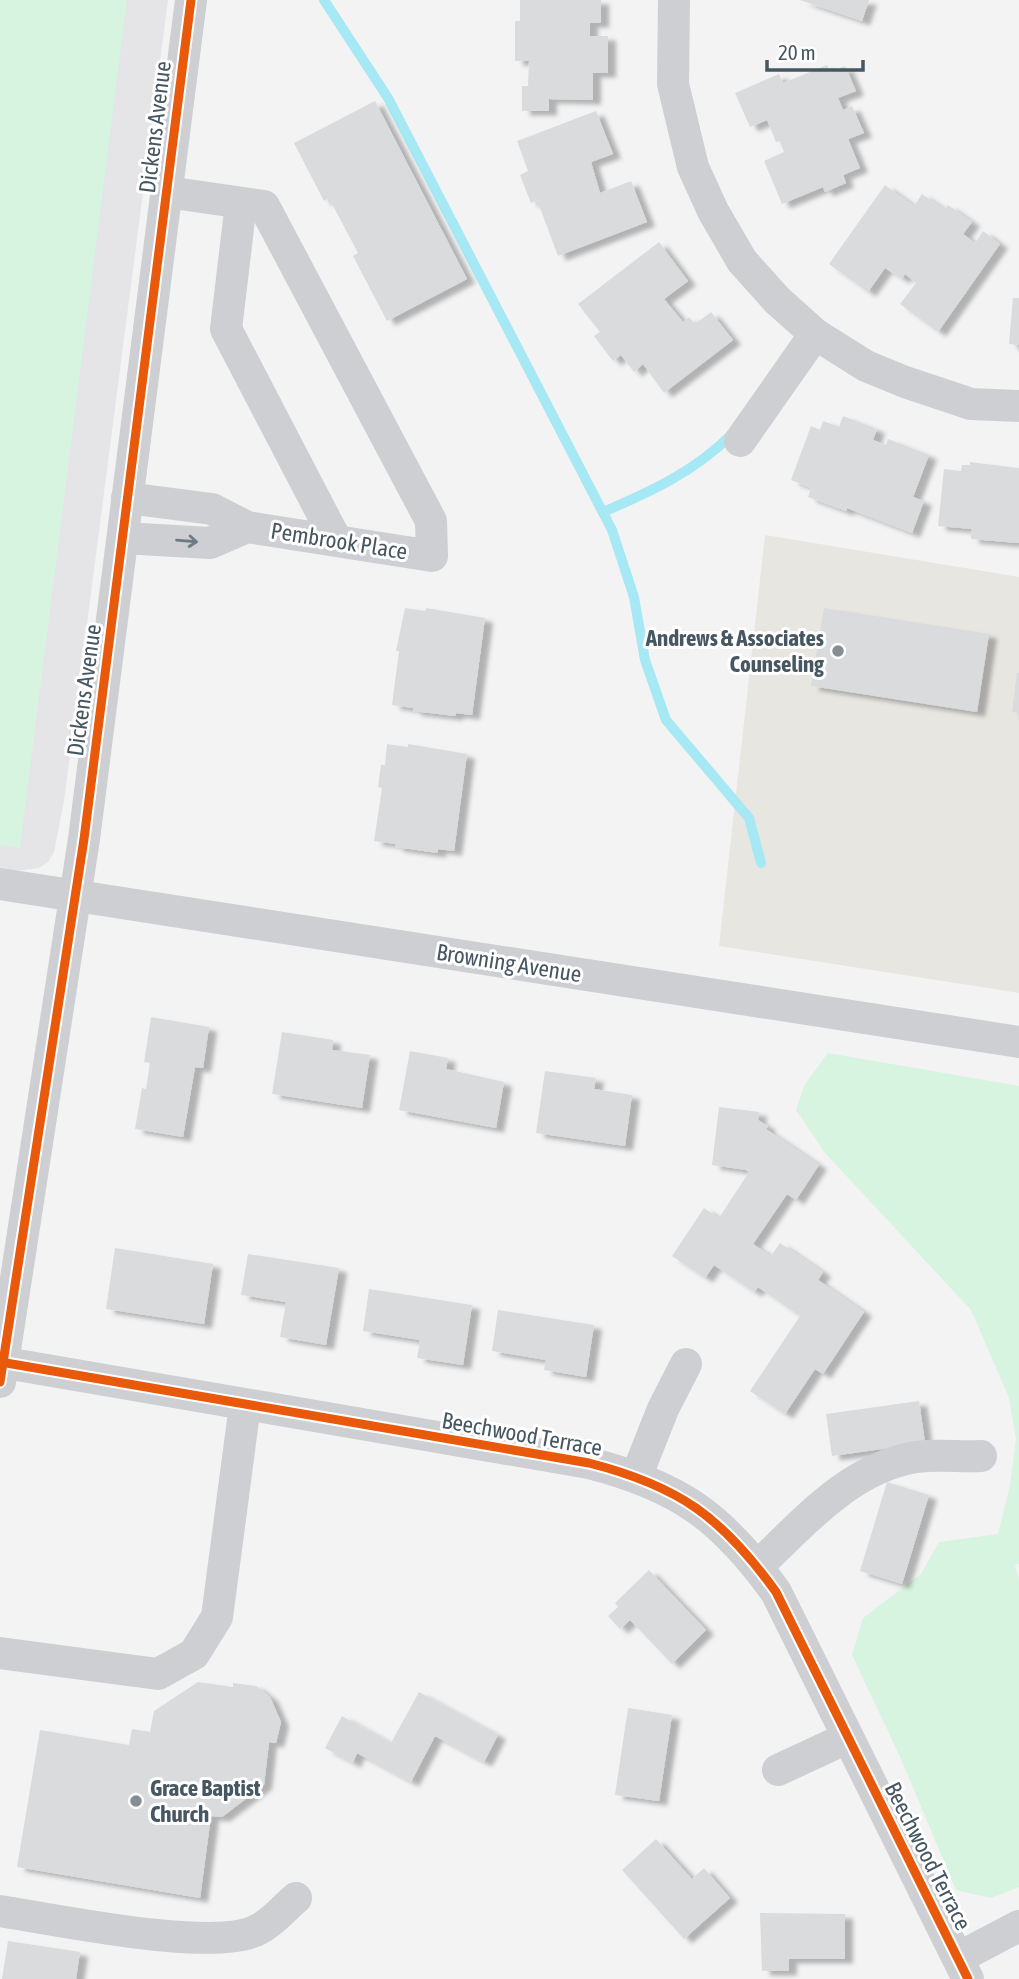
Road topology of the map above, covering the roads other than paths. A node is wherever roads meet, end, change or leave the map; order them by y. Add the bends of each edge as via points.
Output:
1 (191, 0) edge
2 (674, 0) edge
3 (167, 192) junction
4 (241, 203) junction
5 (815, 334) junction
6 (1019, 407) edge
7 (740, 441) dead end
8 (127, 498) junction
9 (247, 527) junction
10 (123, 538) junction
11 (336, 540) junction
12 (0, 884) edge
13 (76, 895) junction
14 (1019, 1042) edge
15 (686, 1364) dead end
16 (1, 1369) edge
17 (245, 1405) junction
18 (981, 1457) dead end
19 (636, 1477) junction
20 (758, 1566) junction
21 (0, 1653) edge
22 (847, 1738) junction
23 (778, 1770) dead end
24 (296, 1898) dead end
25 (0, 1911) edge
26 (1019, 1926) edge
27 (963, 1969) edge

1 - 3 street, Dickens Avenue
2 - 5 street via 673,83 693,167 742,261
3 - 4 street
3 - 8 street, Dickens Avenue
4 - 11 street via 226,329
4 - 11 street, Pembrook Place via 264,206 431,521 432,556
5 - 6 street via 866,366 905,382 971,404
5 - 7 street
8 - 9 street, Pembrook Place via 212,509
8 - 10 street, Dickens Avenue
10 -> 9 street, Pembrook Place via 210,543
9 - 11 street, Pembrook Place
10 - 13 street, Dickens Avenue
12 - 13 street, Browning Avenue
13 - 14 street, Browning Avenue
13 - 16 street, Dickens Avenue
15 - 19 street
16 - 17 street, Beechwood Terrace
17 - 19 street, Beechwood Terrace via 589,1464
17 - 21 street via 217,1617 194,1654 158,1674
18 - 20 street via 918,1457 881,1466 833,1497
19 - 20 street, Beechwood Terrace via 680,1496 712,1517
20 - 22 street, Beechwood Terrace via 776,1592
22 - 23 street
22 - 27 street, Beechwood Terrace
24 - 25 street via 258,1930 226,1939 152,1934
26 - 27 street

